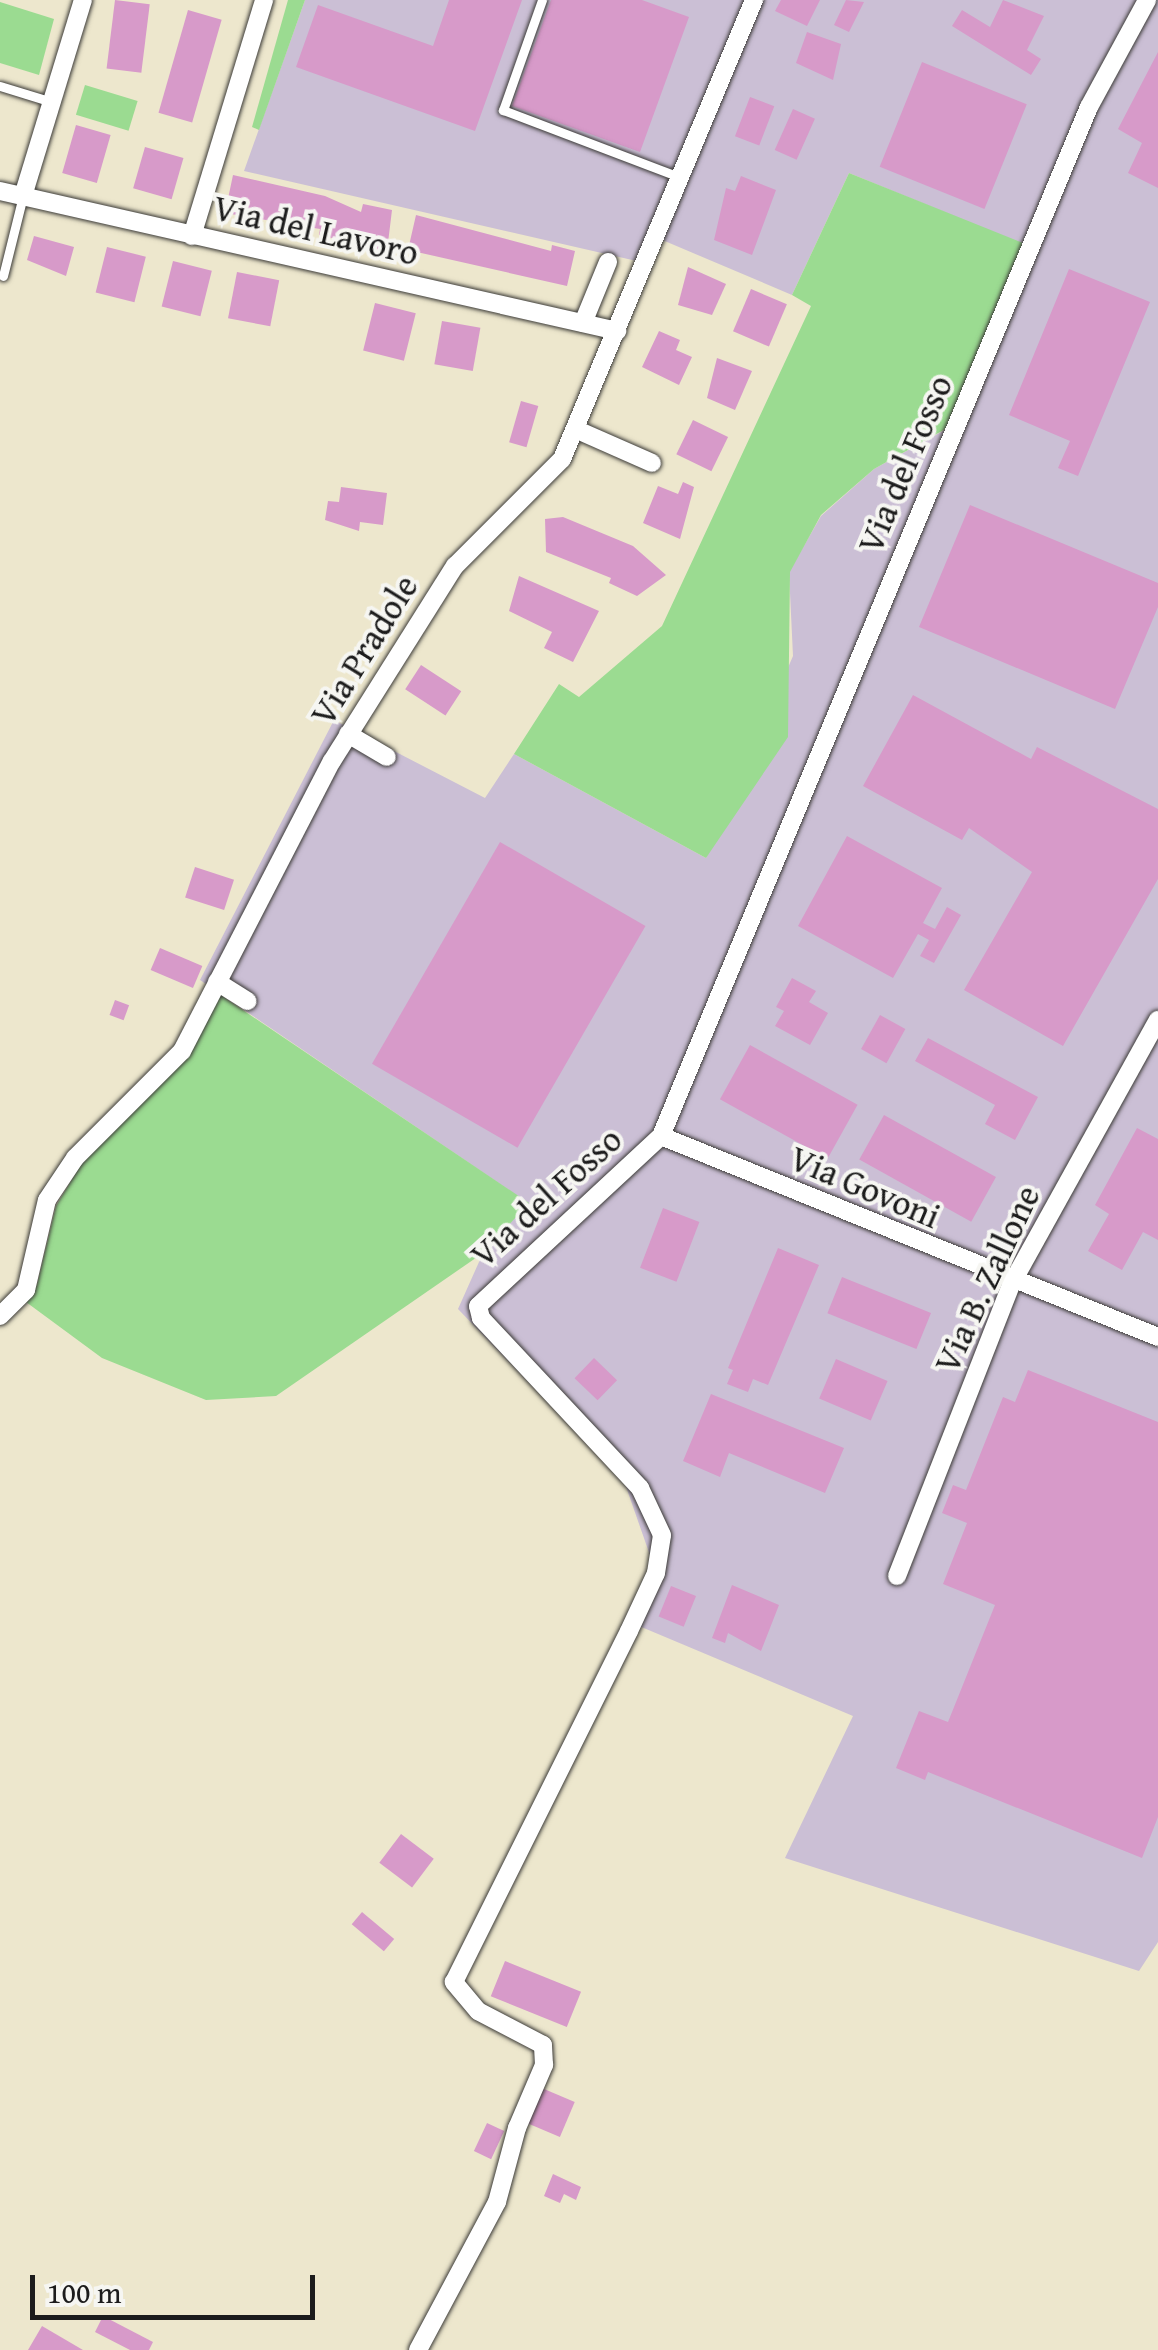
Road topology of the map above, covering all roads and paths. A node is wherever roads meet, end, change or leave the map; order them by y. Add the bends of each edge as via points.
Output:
1 (83, 0) edge
2 (264, 0) edge
3 (542, 0) edge
4 (754, 0) edge
5 (1147, 0) edge
6 (0, 86) edge
7 (52, 102) junction
8 (679, 178) junction
9 (0, 191) edge
10 (23, 196) junction
11 (192, 236) junction
12 (608, 262) dead end
13 (4, 276) dead end
14 (583, 323) junction
15 (618, 330) junction
16 (575, 429) junction
17 (652, 463) dead end
18 (348, 734) junction
19 (387, 757) dead end
20 (217, 982) junction
21 (247, 1001) dead end
22 (1158, 1020) edge
23 (660, 1136) junction
24 (1012, 1283) junction
25 (0, 1316) edge
26 (1158, 1337) edge
27 (896, 1576) dead end
28 (418, 2350) edge

1 - 7 street
2 - 11 street
3 - 8 lane via 503,110
4 - 8 street, Via Pradole
5 - 23 street, Via del Fosso via 1088,107
6 - 7 lane
7 - 10 street
8 - 15 street, Via Pradole
9 - 10 street, Via del Lavoro
10 - 11 street, Via del Lavoro
10 - 13 lane
11 - 14 street, Via del Lavoro
12 - 14 street
14 - 15 street, Via del Lavoro
15 - 16 street, Via Pradole
16 - 17 street
16 - 18 street, Via Pradole via 562,459 455,566
18 - 19 street
18 - 20 street, Via Pradole
20 - 21 street
20 - 25 street, Via Pradole via 182,1051 75,1158 47,1200 26,1290
22 - 24 street, Via B. Zallone
23 - 24 street, Via Govoni
23 - 28 street, Via del Fosso via 478,1306 481,1318 640,1488 662,1535 656,1573 454,1982 478,2011 543,2046 544,2065 517,2128 497,2202
24 - 26 street, Via Govoni
24 - 27 street, Via B. Zallone

